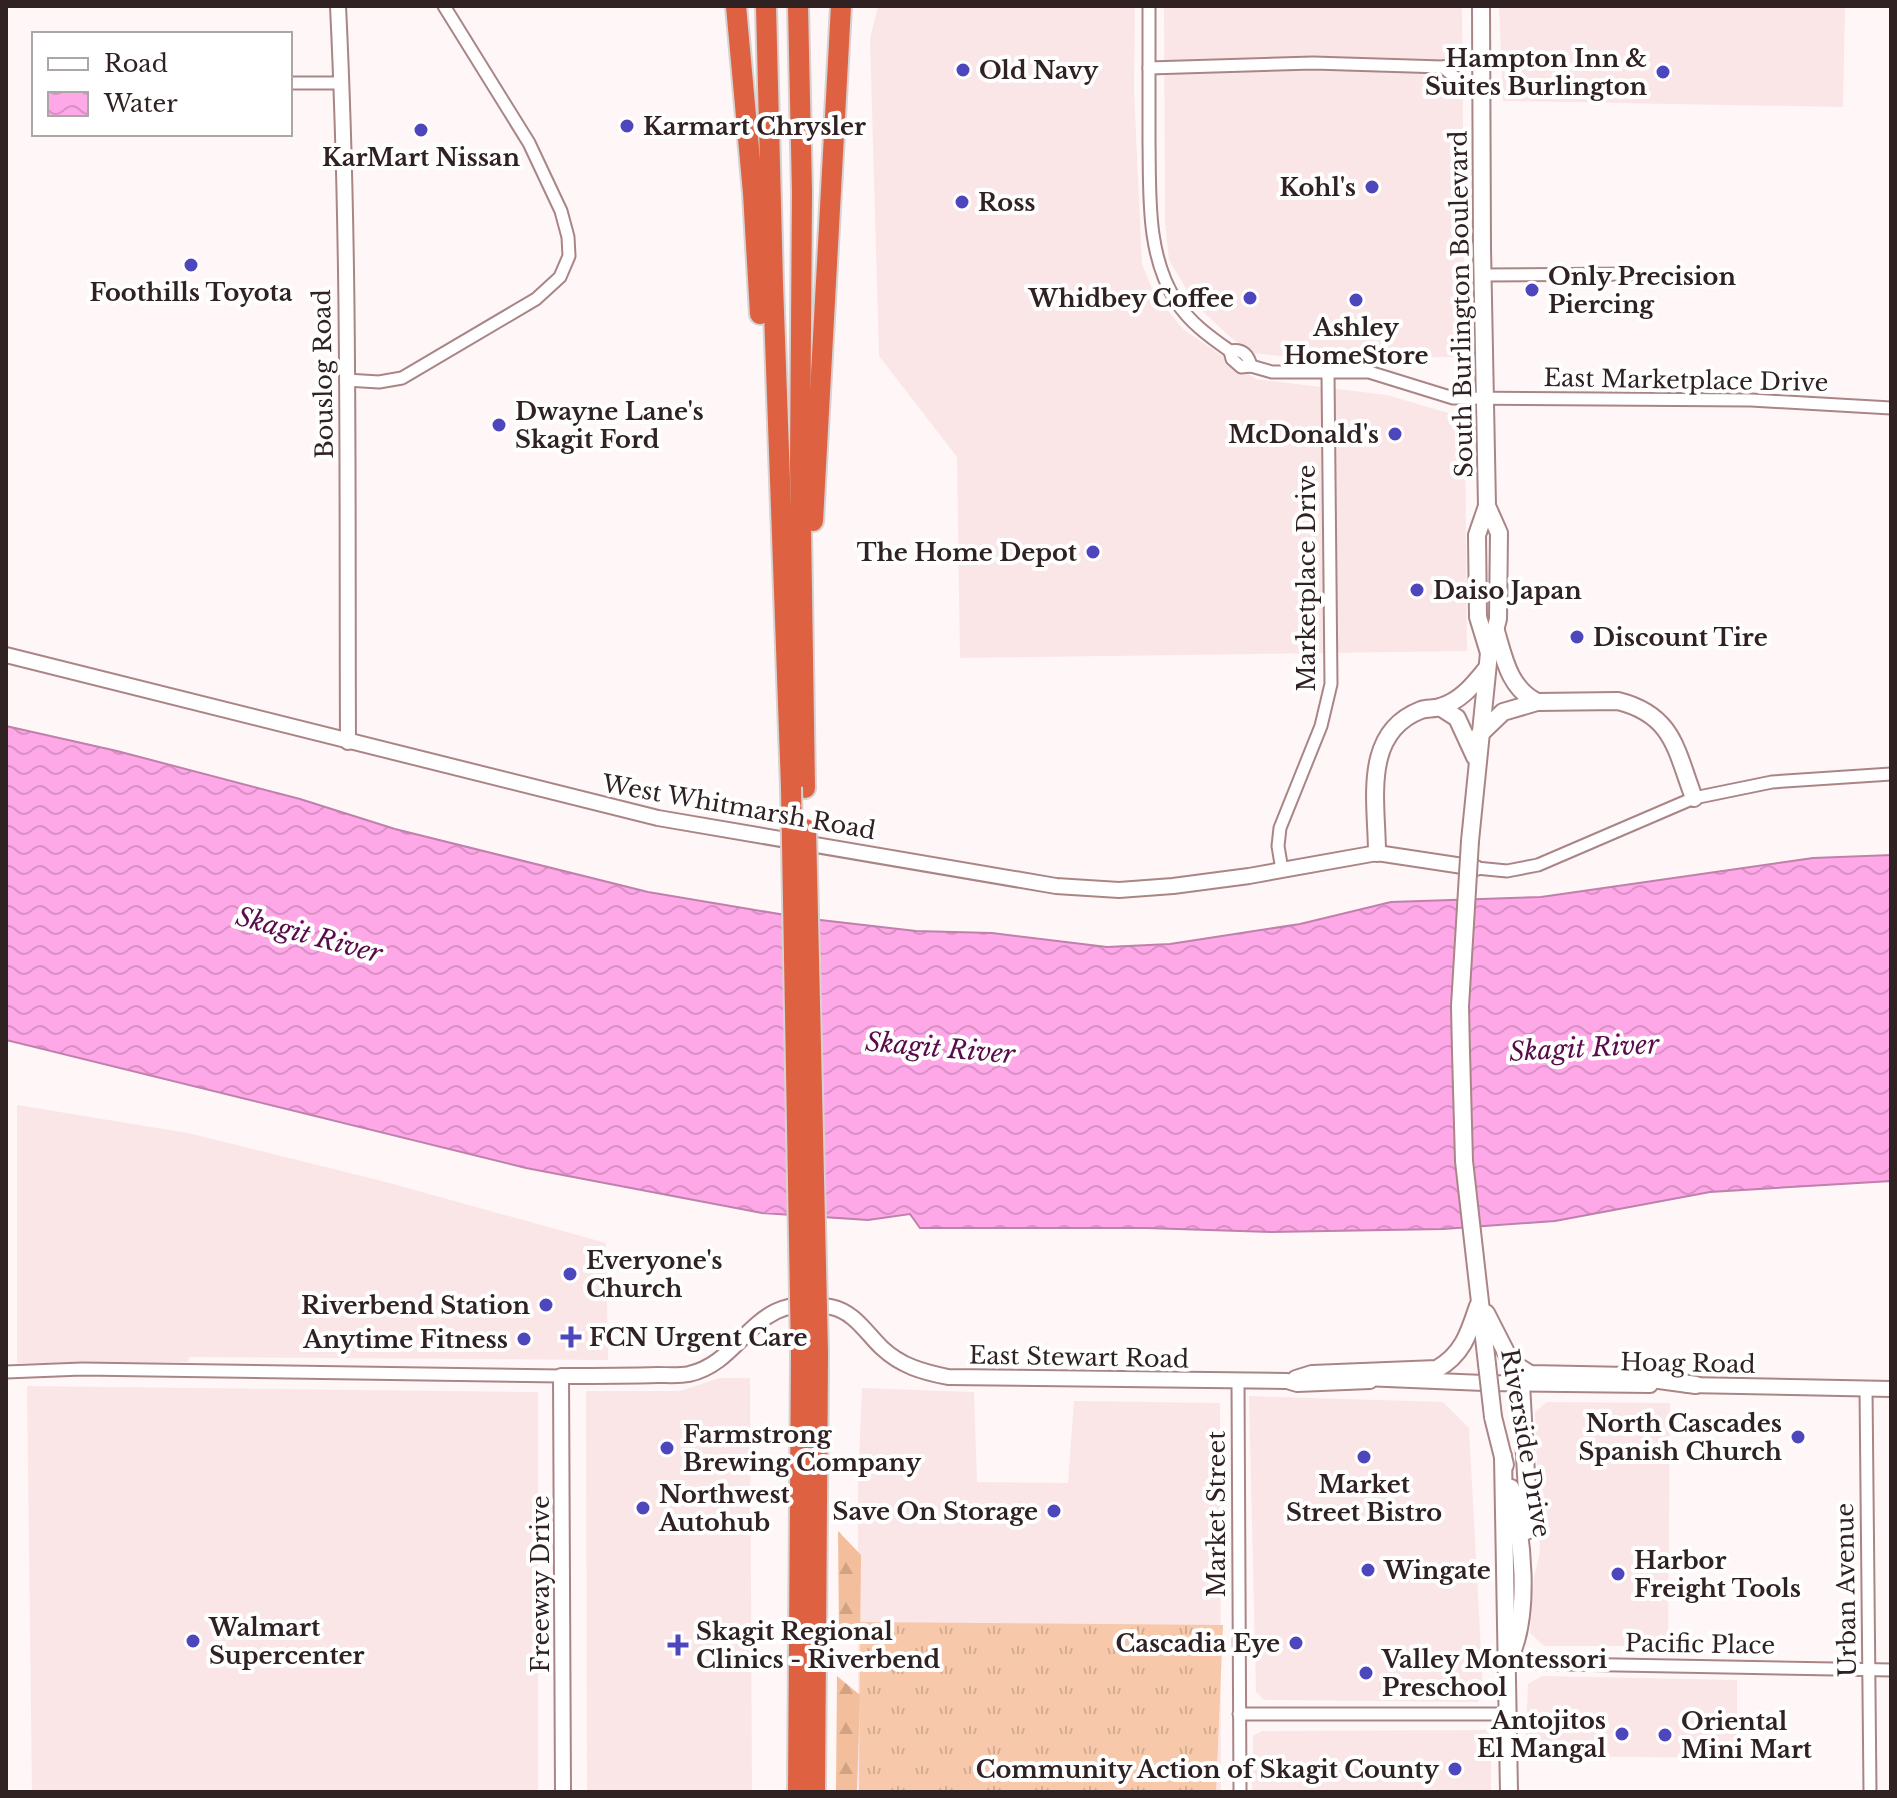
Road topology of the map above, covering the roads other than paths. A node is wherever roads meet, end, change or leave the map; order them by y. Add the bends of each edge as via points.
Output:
1 (338, 6) edge
2 (444, 6) edge
3 (736, 6) edge
4 (766, 6) edge
5 (798, 6) edge
6 (841, 6) edge
7 (1149, 6) edge
8 (1481, 6) edge
9 (1482, 62) junction
10 (1443, 67) junction
11 (1149, 68) junction
12 (292, 83) edge
13 (342, 83) junction
14 (1482, 89) junction
15 (1633, 274) dead end
16 (1483, 275) junction
17 (1328, 373) junction
18 (346, 380) junction
19 (1487, 399) junction
20 (1889, 407) edge
21 (1487, 506) junction
22 (802, 620) junction
23 (1495, 629) junction
24 (6, 655) edge
25 (1488, 660) junction
26 (1537, 702) junction
27 (788, 705) junction
28 (1440, 707) junction
29 (1479, 735) junction
30 (348, 742) junction
31 (1477, 762) junction
32 (1891, 774) edge
33 (798, 787) junction
34 (1694, 798) junction
35 (1377, 853) junction
36 (1476, 868) joint
37 (1282, 870) junction
38 (1461, 1052) joint
39 (1480, 1300) junction
40 (809, 1353) junction
41 (6, 1372) edge
42 (561, 1376) junction
43 (1292, 1380) junction
44 (1238, 1381) junction
45 (1484, 1383) joint
46 (1521, 1384) junction
47 (1696, 1385) junction
48 (1866, 1388) junction
49 (1891, 1389) edge
50 (1503, 1456) junction
51 (1522, 1572) junction
52 (1507, 1663) junction
53 (1869, 1670) junction
54 (1891, 1670) edge
55 (1239, 1714) junction
56 (1508, 1714) junction
57 (563, 1792) edge
58 (798, 1792) edge
59 (817, 1792) edge
60 (1240, 1792) edge
61 (1509, 1792) edge
62 (1870, 1792) edge

1 - 13 street, Bouslog Road
2 - 18 street via 529,143 561,211 569,256 560,277 536,299 402,378
3 - 27 highway
4 - 27 highway
5 - 22 highway
6 - 22 highway via 826,311
7 - 11 street
8 - 9 main road, South Burlington Boulevard
9 - 10 street
9 - 14 main road, South Burlington Boulevard
10 - 11 street via 1313,63
10 - 14 street
11 - 17 street, East Marketplace Drive via 1154,242 1175,300 1241,367
12 - 13 street
13 - 18 street, Bouslog Road
14 - 16 main road, South Burlington Boulevard
15 - 16 street
16 - 19 main road, South Burlington Boulevard
17 - 19 street, East Marketplace Drive via 1369,372 1453,398
17 - 37 street, Marketplace Drive via 1331,684 1321,726 1280,828
18 - 30 street, Bouslog Road
19 - 20 street, East Marketplace Drive via 1751,400
19 - 21 main road, South Burlington Boulevard
21 - 23 main road, South Burlington Boulevard via 1499,533
21 - 25 main road, South Burlington Boulevard via 1477,535 1478,617
22 - 33 highway
23 - 25 main road, South Burlington Boulevard
23 - 26 main road via 1518,690
24 - 30 street, West Whitmarsh Road
25 - 28 main road via 1472,687
25 - 29 main road, South Burlington Boulevard
26 - 29 main road via 1503,712
26 - 34 main road via 1618,701 1652,714 1678,749
27 - 33 highway
28 - 31 main road via 1457,718
28 - 35 main road via 1403,721 1382,745 1376,771
29 - 31 main road, South Burlington Boulevard
30 - 37 street, West Whitmarsh Road via 658,818 1056,886 1119,890
31 - 38 main road, South Burlington Boulevard, bridge via 1460,991
32 - 34 street via 1772,782
33 - 40 highway, bridge
34 - 36 street via 1538,865 1507,871
35 - 36 street, West Whitmarsh Road
35 - 37 street, West Whitmarsh Road
38 - 39 main road, Riverside Drive via 1464,1161
39 - 43 main road via 1467,1340 1437,1369 1312,1374
39 - 47 main road via 1511,1362 1530,1374 1629,1376
39 - 50 main road, Riverside Drive, bridge via 1493,1417
40 - 58 highway
40 - 59 highway
41 - 42 street
42 - 44 street, East Stewart Road via 689,1374 717,1360 775,1311 810,1306 845,1312 905,1366 948,1377
42 - 57 street, Freeway Drive
43 - 44 street, East Stewart Road
43 - 45 street, East Stewart Road
44 - 55 street, Market Street
45 - 46 street, Hoag Road
46 - 47 street, Hoag Road
46 - 51 main road via 1528,1510
47 - 48 street, Hoag Road
48 - 49 street, Hoag Road
48 - 53 street, Urban Avenue
50 - 51 main road, Riverside Drive via 1518,1515
50 - 52 main road
51 - 52 main road, Riverside Drive via 1518,1639
52 - 53 street, Pacific Place
52 - 56 main road, Riverside Drive
53 - 54 street, Pacific Place
53 - 62 street, Urban Avenue
55 - 56 street
55 - 60 street, Market Street
56 - 61 main road, Riverside Drive

